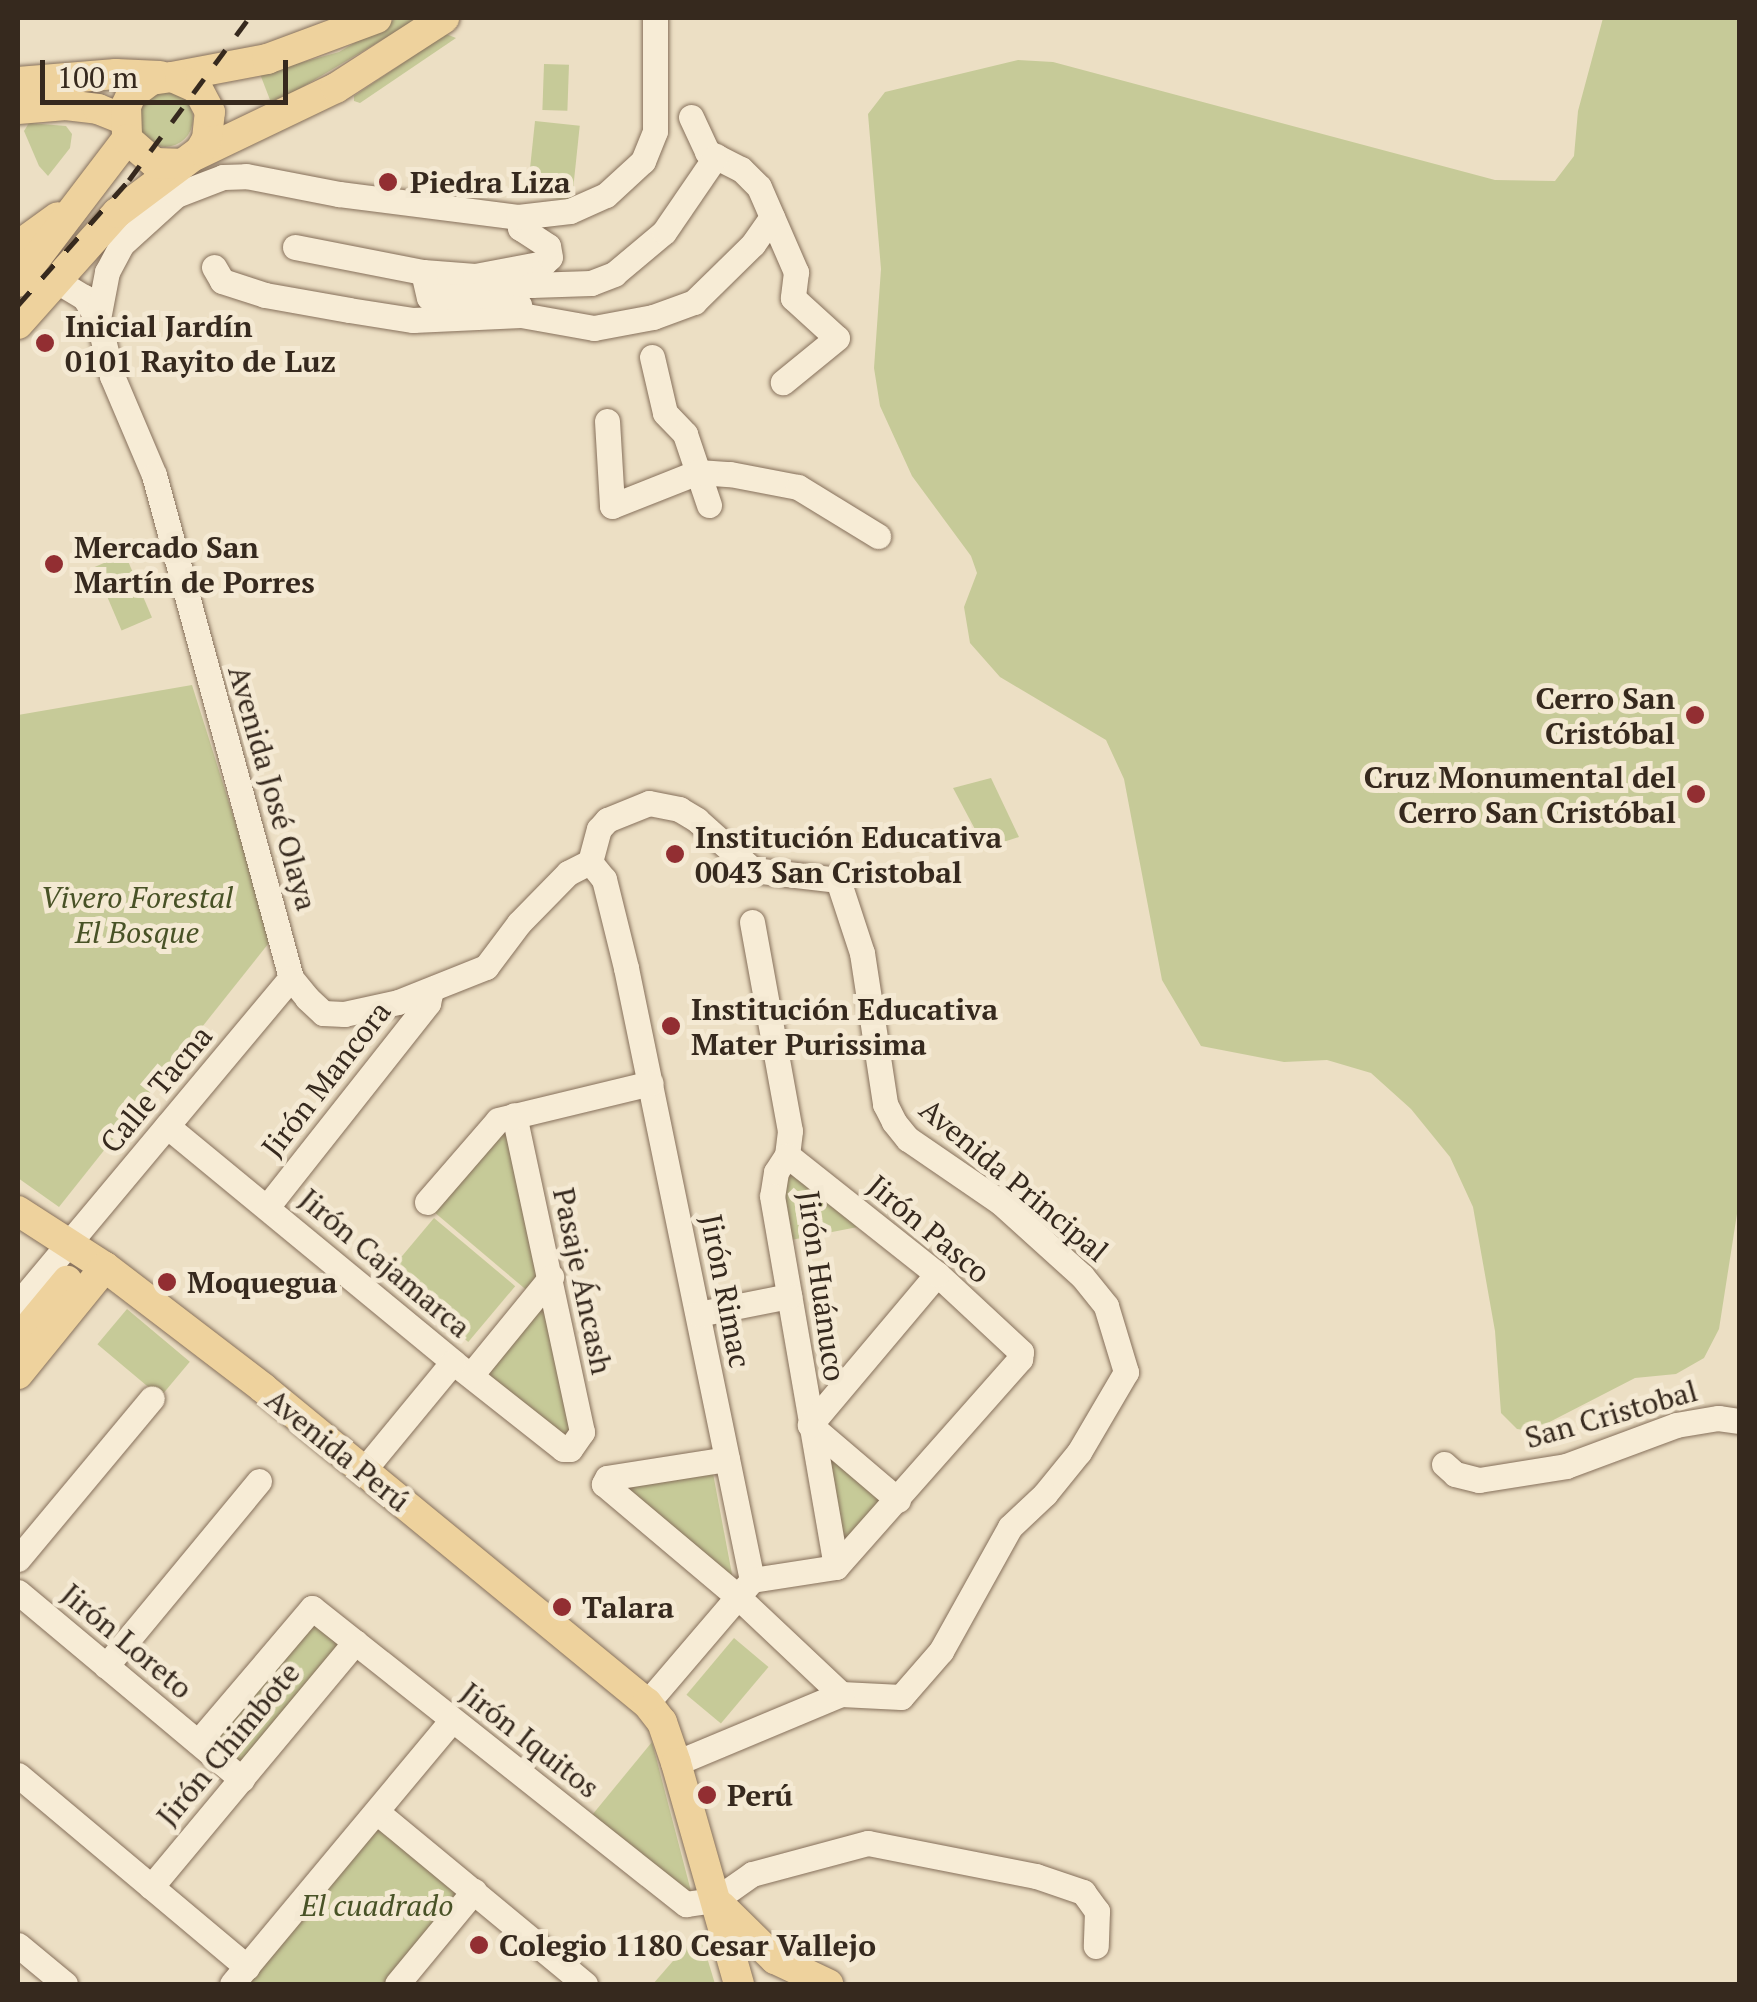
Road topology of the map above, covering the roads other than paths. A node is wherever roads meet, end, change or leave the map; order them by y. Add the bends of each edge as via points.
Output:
1 (377, 18) edge
2 (444, 18) edge
3 (655, 18) edge
4 (168, 77) junction
5 (18, 82) edge
6 (18, 109) edge
7 (692, 116) dead end
8 (125, 129) junction
9 (716, 156) junction
10 (184, 162) junction
11 (85, 198) junction
12 (518, 217) junction
13 (772, 217) junction
14 (18, 246) edge
15 (295, 247) dead end
16 (214, 267) dead end
17 (106, 272) junction
18 (423, 272) junction
19 (475, 276) junction
20 (57, 281) junction
21 (18, 282) edge
22 (521, 314) junction
23 (98, 319) junction
24 (18, 324) edge
25 (652, 357) dead end
26 (783, 382) dead end
27 (607, 421) dead end
28 (698, 472) junction
29 (709, 505) dead end
30 (878, 536) dead end
31 (590, 862) junction
32 (752, 922) dead end
33 (290, 978) junction
34 (431, 990) junction
35 (650, 1082) junction
36 (514, 1116) junction
37 (168, 1126) junction
38 (788, 1155) junction
39 (427, 1202) dead end
40 (267, 1207) junction
41 (18, 1211) edge
42 (87, 1254) junction
43 (937, 1274) junction
44 (551, 1277) junction
45 (788, 1296) junction
46 (18, 1304) edge
47 (698, 1314) junction
48 (18, 1340) edge
49 (462, 1368) junction
50 (18, 1374) edge
51 (152, 1398) dead end
52 (1740, 1421) edge
53 (810, 1426) junction
54 (563, 1448) joint
55 (727, 1459) junction
56 (1444, 1464) dead end
57 (363, 1471) junction
58 (258, 1481) dead end
59 (898, 1500) junction
60 (18, 1558) edge
61 (836, 1567) junction
62 (745, 1589) junction
63 (18, 1592) edge
64 (355, 1642) junction
65 (106, 1666) junction
66 (842, 1694) junction
67 (647, 1703) junction
68 (452, 1720) junction
69 (198, 1742) junction
70 (676, 1762) junction
71 (18, 1775) edge
72 (242, 1778) junction
73 (377, 1812) junction
74 (152, 1887) junction
75 (474, 1891) junction
76 (716, 1900) junction
77 (18, 1946) edge
78 (1096, 1946) dead end
79 (241, 1978) edge
80 (65, 1984) edge
81 (398, 1984) edge
82 (585, 1984) edge
83 (739, 1984) edge
84 (828, 1984) edge

1 - 4 main road via 268,60
2 - 10 main road via 336,88
3 - 12 street via 658,104 643,161 592,203
4 - 5 main road
4 - 8 main road via 140,86
4 - 10 main road via 197,88 210,112 208,139
6 - 8 main road via 98,109
7 - 9 street
8 - 10 main road via 154,164
8 - 11 main road
9 - 13 street via 759,187
9 - 19 street via 664,232 614,274 591,283 530,286
10 - 20 main road via 117,213
11 - 14 main road
11 - 21 main road
12 - 17 street via 233,175 176,194 129,236
12 - 19 street via 520,228 548,246 550,258
13 - 22 street via 704,293 676,310 594,328
13 - 26 street via 796,272 793,298 837,338
15 - 18 street
16 - 22 street via 222,281 265,295 412,320
17 - 20 street
17 - 23 street
18 - 19 street
18 - 22 street via 429,297 508,295
20 - 23 street via 84,298
20 - 24 main road
23 - 33 street, Avenida José Olaya via 112,376 171,527
25 - 28 street via 666,413 685,434
27 - 28 street via 612,506
28 - 29 street
28 - 30 street via 798,487
31 - 34 street via 576,866 518,924 493,962
31 - 35 street, Jirón Rimac via 604,879
31 - 66 street, Avenida Principal via 607,820 649,803 697,820 754,870 838,880 862,954 884,1104 894,1122 908,1139 1000,1202 1082,1276 1106,1306 1126,1372 1060,1477 1010,1527 915,1683 888,1699
32 - 38 street, Jirón Huánuco via 789,1113
33 - 34 street via 330,1015
33 - 37 street, Calle Tacna
34 - 40 street, Jirón Mancora
35 - 36 street
35 - 47 street, Jirón Rimac
36 - 39 street via 498,1120
36 - 44 street, Pasaje Áncash
37 - 40 street, Jirón Cajamarca
37 - 42 street, Calle Tacna
38 - 43 street, Jirón Pasco
38 - 45 street, Jirón Huánuco via 772,1196
40 - 49 street, Jirón Cajamarca
41 - 42 main road, Avenida Perú
42 - 46 street, Calle Tacna
42 - 48 main road
42 - 50 main road
42 - 57 main road, Avenida Perú
43 - 53 street
43 - 59 street, Jirón Pasco via 1022,1352
44 - 49 street
44 - 54 street, Pasaje Áncash via 582,1432 576,1445
45 - 47 street
45 - 53 street, Jirón Huánuco
47 - 55 street, Jirón Rimac
49 - 54 street, Jirón Cajamarca
49 - 57 street
51 - 60 street
52 - 56 street, San Cristobal via 1676,1425 1566,1466 1478,1480
53 - 59 street, Jirón Huánuco
53 - 61 street, Jirón Huánuco
55 - 62 street, Jirón Rimac
55 - 62 street via 607,1478 604,1484
57 - 67 main road, Avenida Perú
58 - 65 street
59 - 61 street
61 - 62 street
62 - 66 street
62 - 67 street
63 - 65 street, Jirón Loreto
64 - 68 street, Jirón Iquitos
64 - 69 street, Jirón Iquitos via 312,1608
64 - 72 street, Jirón Chimbote
65 - 69 street, Jirón Loreto
66 - 70 street, Avenida Principal
67 - 70 main road via 662,1722
68 - 73 street
68 - 76 street, Jirón Iquitos via 686,1904
69 - 72 street, Jirón Loreto
70 - 76 main road
71 - 74 street
72 - 74 street, Jirón Chimbote
73 - 75 street
73 - 79 street
74 - 79 street
75 - 81 street
75 - 82 street
76 - 78 street via 752,1874 868,1844 1073,1888 1090,1897 1097,1912
76 - 83 main road
76 - 84 main road via 775,1959
77 - 80 street

